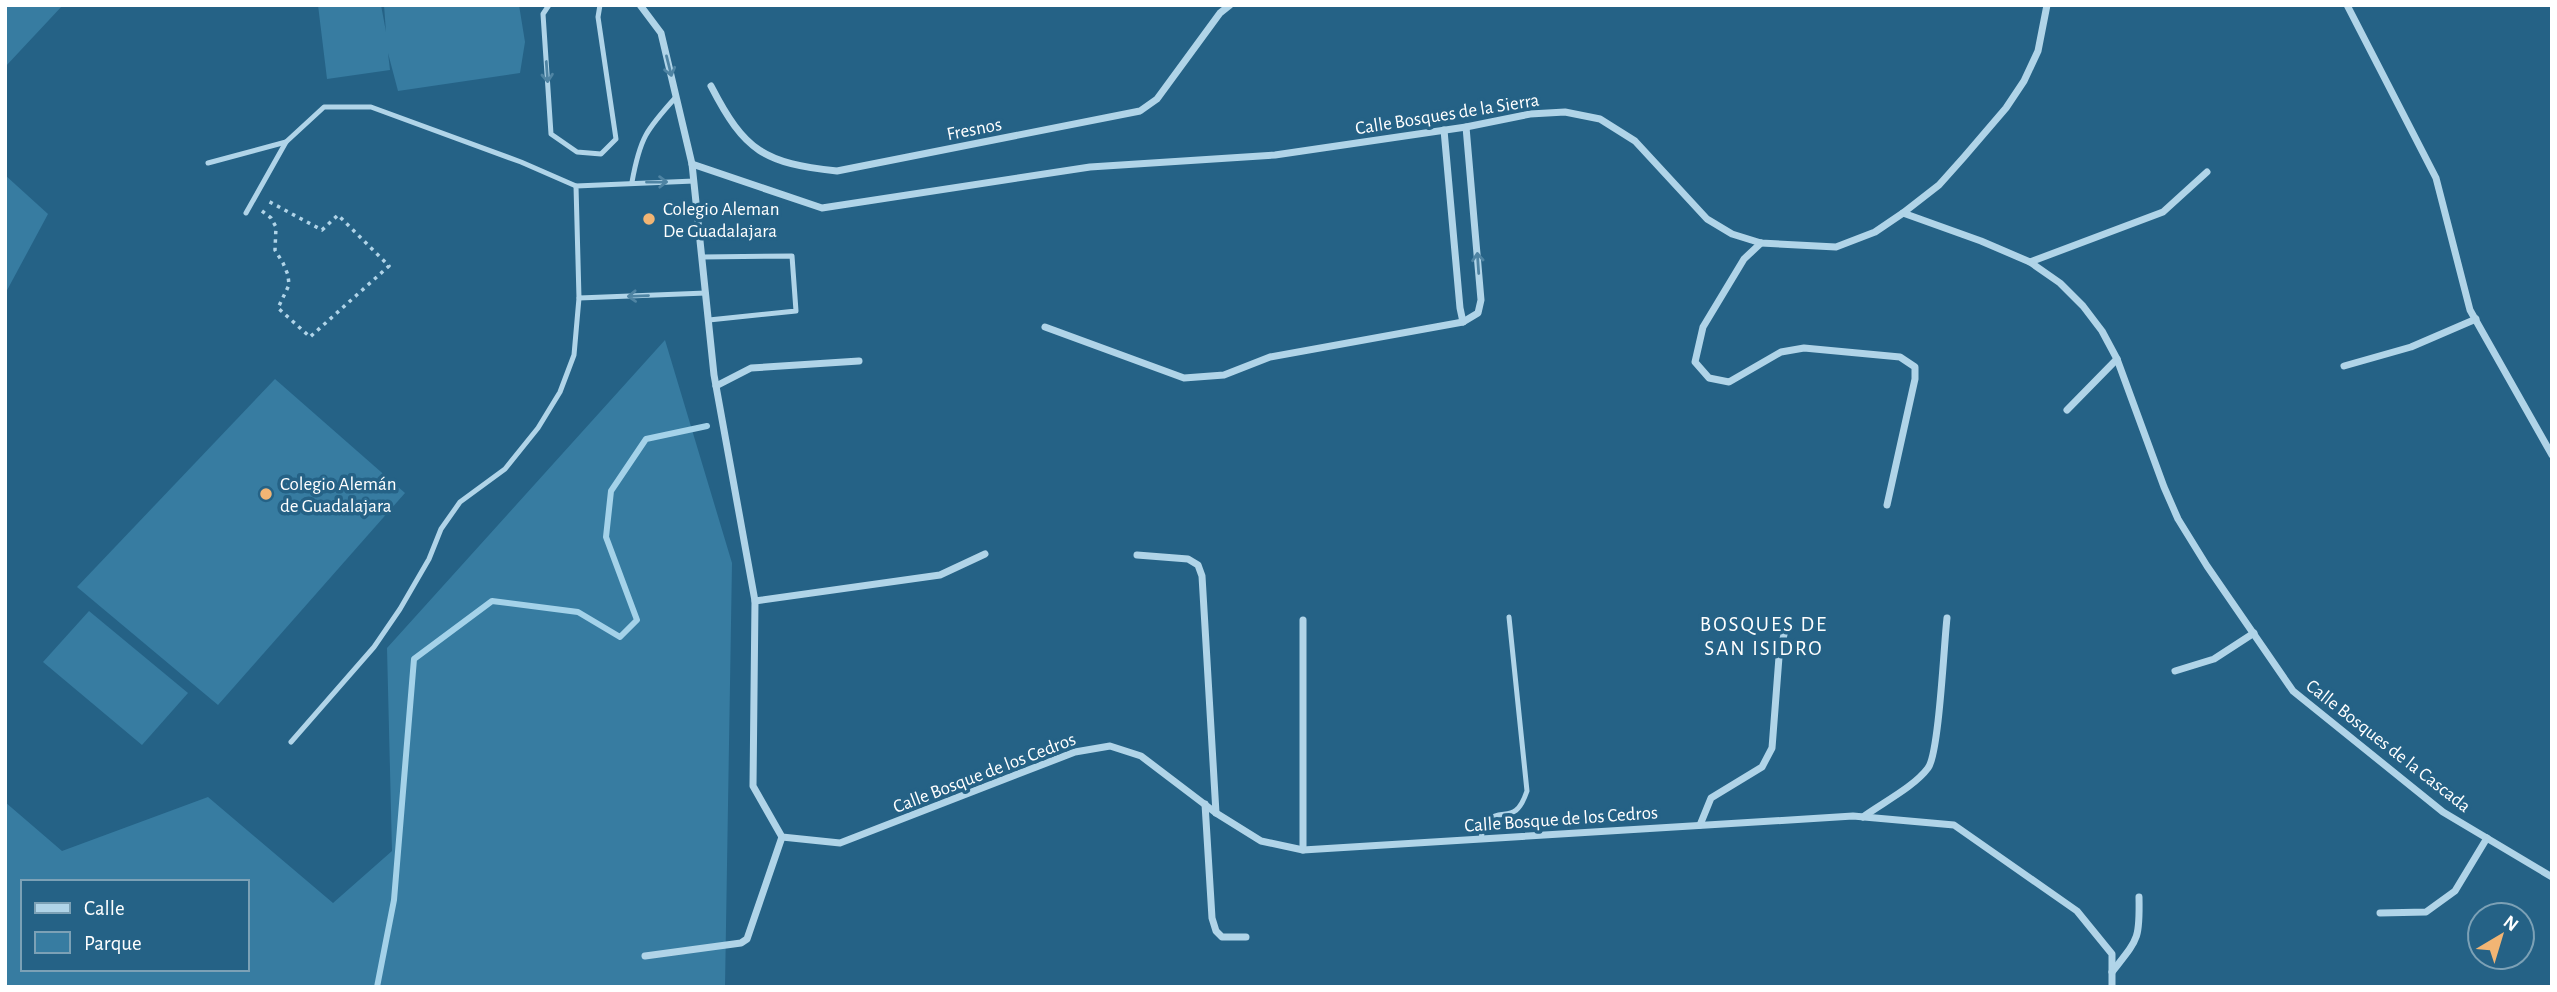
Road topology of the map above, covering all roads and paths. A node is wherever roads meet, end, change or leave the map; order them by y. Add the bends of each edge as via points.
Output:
1 (549, 5) edge
2 (600, 5) edge
3 (640, 5) edge
4 (1230, 5) edge
5 (2047, 5) edge
6 (2347, 5) edge
7 (711, 86) dead end
8 (676, 97) junction
9 (1466, 127) junction
10 (1444, 130) junction
11 (286, 142) junction
12 (208, 163) dead end
13 (692, 164) junction
14 (2207, 172) dead end
15 (694, 181) junction
16 (632, 182) junction
17 (576, 186) junction
18 (257, 194) junction
19 (251, 205) junction
20 (246, 213) dead end
21 (1903, 213) junction
22 (1761, 243) junction
23 (702, 257) junction
24 (2030, 262) junction
25 (706, 293) junction
26 (579, 298) junction
27 (2476, 319) junction
28 (709, 320) junction
29 (1463, 322) junction
30 (1045, 327) dead end
31 (2117, 359) junction
32 (859, 361) dead end
33 (2344, 366) dead end
34 (716, 386) junction
35 (2067, 410) dead end
36 (2552, 455) edge
37 (1887, 505) dead end
38 (985, 554) dead end
39 (1138, 555) dead end
40 (755, 601) junction
41 (1509, 617) dead end
42 (1947, 618) dead end
43 (1303, 620) dead end
44 (1787, 621) dead end
45 (2254, 633) junction
46 (2175, 671) dead end
47 (291, 743) dead end
48 (1205, 804) junction
49 (1216, 813) junction
50 (1863, 817) junction
51 (1700, 825) junction
52 (782, 837) junction
53 (2487, 838) junction
54 (1482, 839) junction
55 (1303, 849) junction
56 (2552, 877) edge
57 (2139, 897) dead end
58 (2380, 913) dead end
59 (1246, 937) dead end
60 (645, 956) dead end
61 (2112, 972) junction
62 (2112, 987) edge

1 -> 2 lane via 543,14 551,134 577,152 601,154 616,139
3 -> 8 street via 661,33
4 - 7 street, Fresnos via 1157,99 1140,111 837,171 795,167 758,152 729,121
5 - 21 street, Calle Bosques de la Sierra via 2038,51 2006,108 1938,185
6 - 27 street via 2437,178
8 - 13 street
8 - 16 lane via 651,125 638,149
9 - 10 street, Calle Bosques de la Sierra
9 - 22 street, Calle Bosques de la Sierra via 1530,114 1565,112 1600,119 1635,141 1707,219 1732,234
29 -> 9 street via 1478,313 1481,300
10 - 13 street, Calle Bosques de la Sierra via 1275,155 1090,167 822,208
10 - 29 street
11 - 12 lane
11 - 17 lane via 324,107 371,107
11 - 18 lane
13 - 15 street
14 - 24 street via 2163,212
16 -> 15 lane
15 - 23 street
16 - 17 lane
17 - 26 lane
18 - 19 lane
18 - 19 path via 322,230 338,215 389,266 310,337 278,308 289,285 275,250 276,227
19 - 20 lane
21 - 22 street, Calle Bosques de la Sierra via 1875,232 1836,247
21 - 24 street, Calle Bosques de la Cascada
22 - 37 street via 1744,259 1703,327 1695,362 1709,378 1729,382 1781,352 1804,348 1900,357 1915,367
23 - 25 street
23 - 28 lane via 792,256 796,311
24 - 31 street, Calle Bosques de la Cascada via 2082,306
25 -> 26 lane
25 - 28 street
26 - 47 lane via 574,355 538,428 505,469 460,502 374,647
27 - 33 street via 2411,346
27 - 36 street
28 - 34 street
29 - 30 street via 1270,357 1224,375 1184,377
31 - 35 street
31 - 45 street, Calle Bosques de la Cascada via 2178,519
32 - 34 street via 751,368
34 - 40 street
38 - 40 street via 940,575
39 - 49 street via 1188,559 1198,565 1202,576
40 - 52 street via 754,786
41 - 54 lane via 1527,791 1513,814 1484,822
42 - 50 street via 1930,766
43 - 55 street
44 - 51 street via 1779,657 1772,748 1762,767 1712,798
45 - 46 street via 2214,659
45 - 53 street, Calle Bosques de la Cascada via 2292,691 2444,811
48 - 49 street, Calle Bosque de los Cedros
48 - 52 street, Calle Bosque de los Cedros via 1141,756 1110,746 1075,752 840,843
48 - 59 street via 1216,931 1222,937
49 - 55 street, Calle Bosque de los Cedros via 1261,841
50 - 51 street, Calle Bosque de los Cedros
50 - 61 street, Calle Bosque de los Cedros via 1954,825 2077,911 2112,954
51 - 54 street, Calle Bosque de los Cedros
52 - 60 street via 747,939
53 - 56 street, Calle Bosques de la Cascada
53 - 58 street via 2455,891 2426,912
54 - 55 street, Calle Bosque de los Cedros
57 - 61 street via 2140,930
61 - 62 street, Calle Bosque de los Cedros

